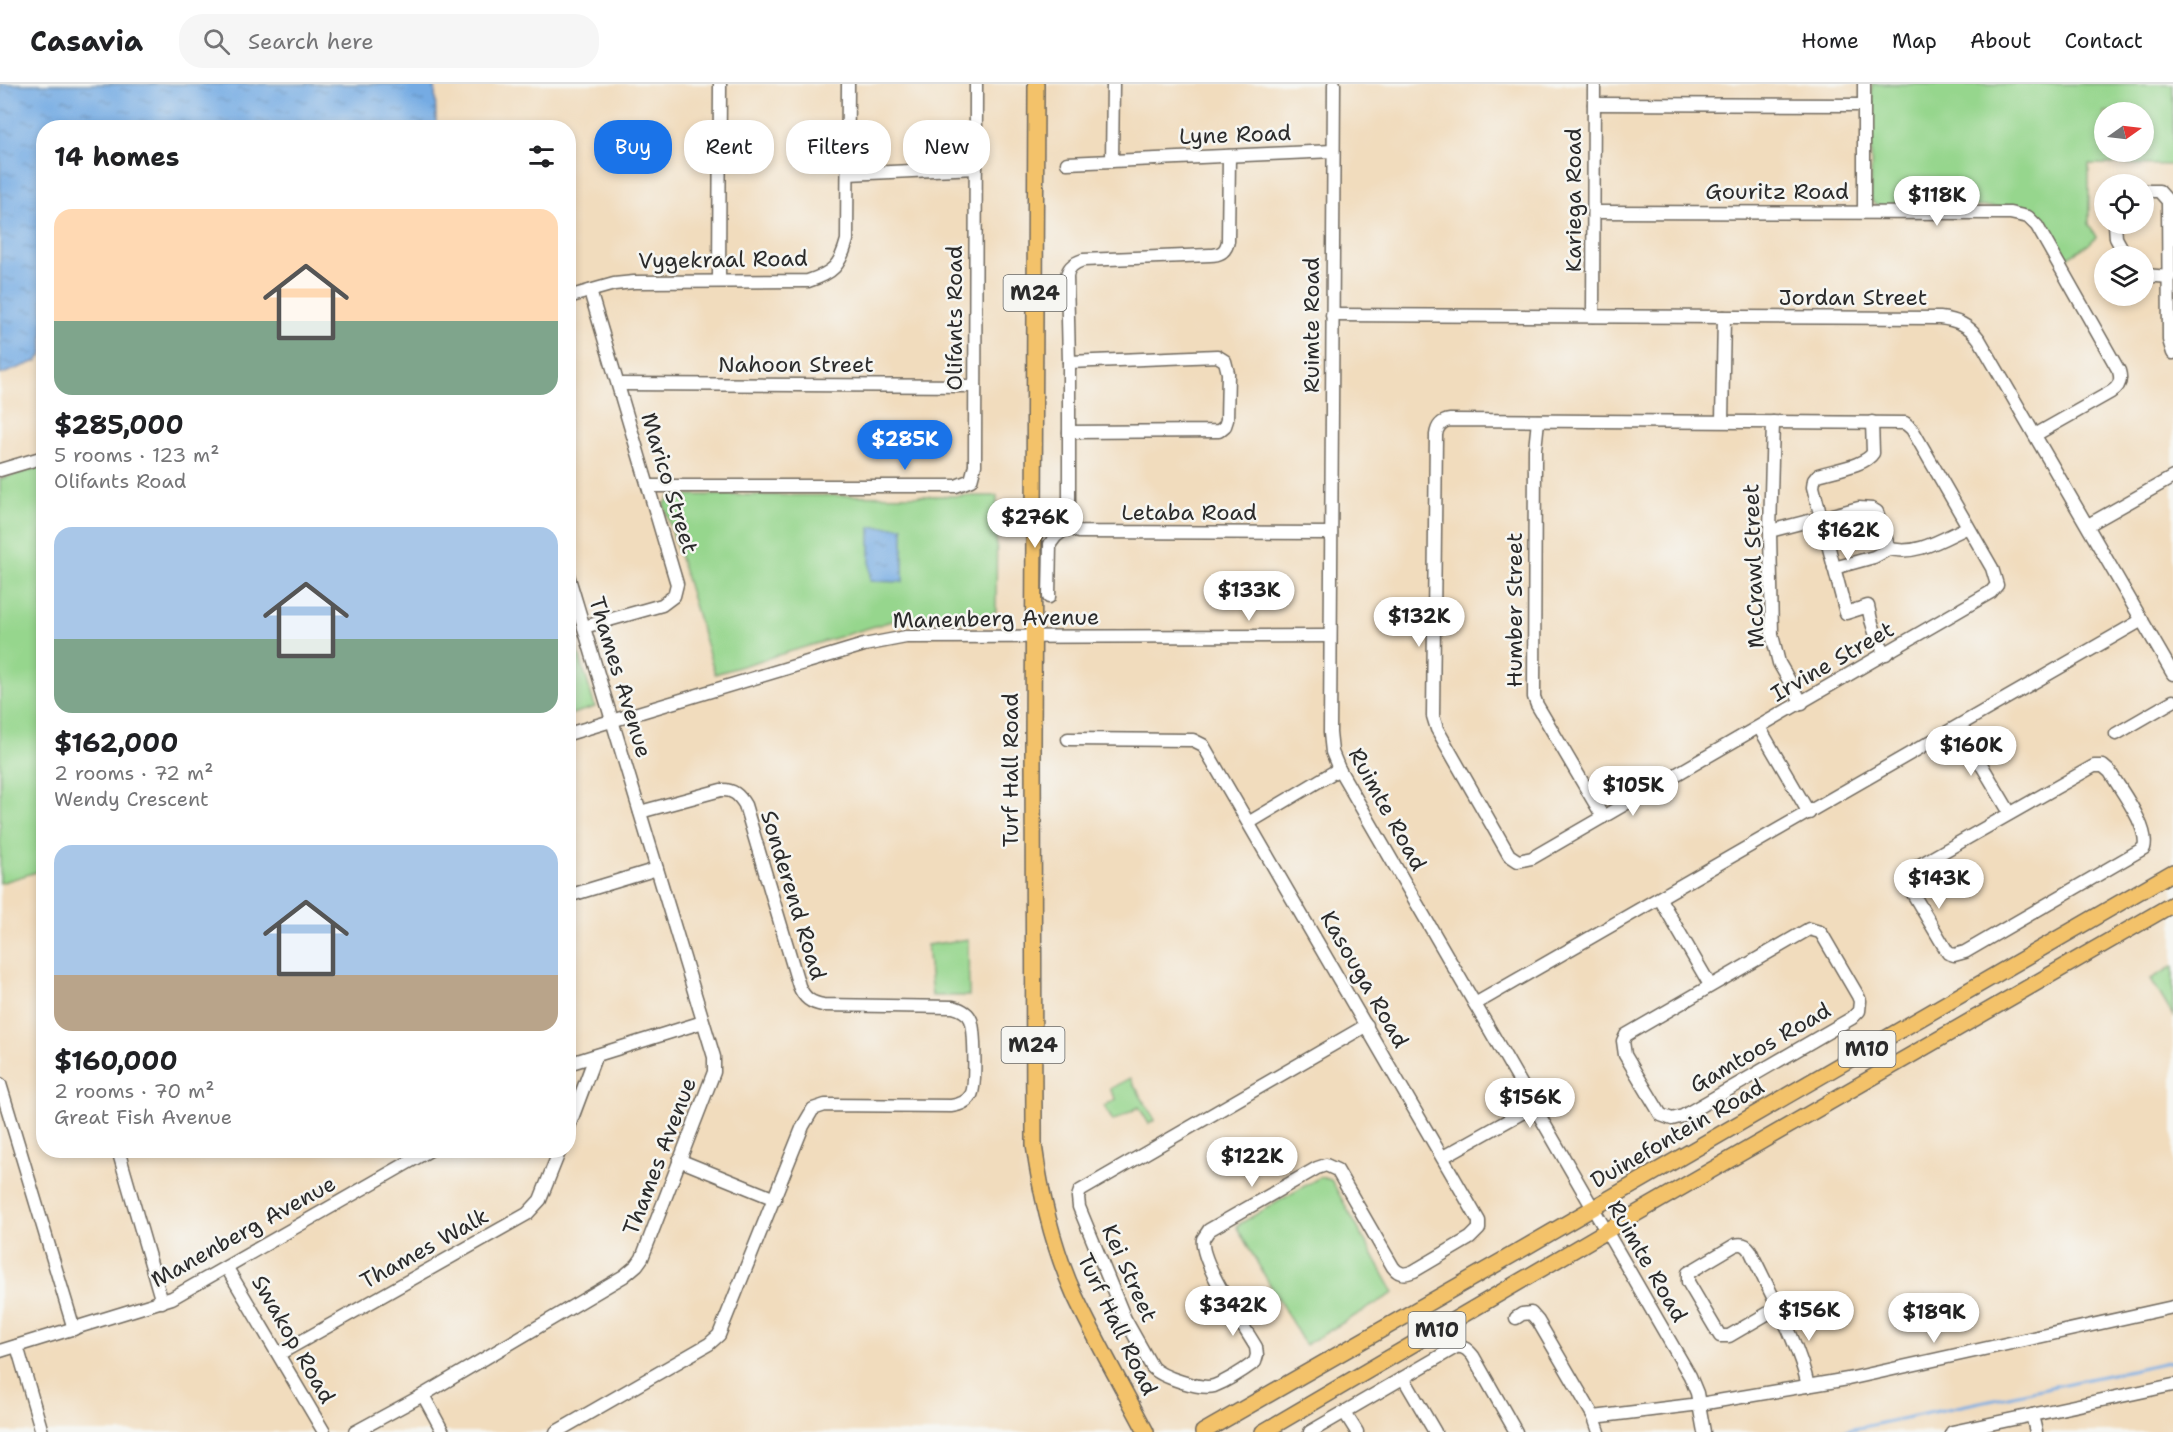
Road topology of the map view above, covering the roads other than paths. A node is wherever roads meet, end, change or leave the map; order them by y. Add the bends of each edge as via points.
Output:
1 (720, 84) edge
2 (848, 84) edge
3 (976, 84) edge
4 (1036, 84) edge
5 (1113, 84) edge
6 (1334, 84) edge
7 (1594, 84) edge
8 (1864, 84) edge
9 (1594, 104) junction
10 (1864, 105) junction
11 (848, 120) edge
12 (976, 120) edge
13 (1333, 151) junction
14 (1229, 156) junction
15 (1112, 161) junction
16 (1067, 163) dead end
17 (848, 174) edge
18 (976, 174) edge
19 (2154, 191) edge
20 (1594, 212) junction
21 (1864, 212) junction
22 (2171, 215) edge
23 (2154, 276) edge
24 (2170, 277) junction
25 (719, 280) junction
26 (590, 291) junction
27 (576, 295) edge
28 (1332, 315) junction
29 (1593, 316) junction
30 (1724, 317) junction
31 (2173, 352) edge
32 (1069, 362) junction
33 (618, 384) junction
34 (975, 386) junction
35 (1538, 421) junction
36 (1722, 421) junction
37 (1773, 422) junction
38 (1872, 422) junction
39 (1068, 432) junction
40 (2035, 435) junction
41 (36, 459) edge
42 (0, 470) edge
43 (2173, 477) edge
44 (648, 486) junction
45 (1821, 518) junction
46 (2088, 525) junction
47 (1070, 526) junction
48 (1968, 527) junction
49 (1770, 531) junction
50 (1331, 533) junction
51 (1887, 548) junction
52 (1834, 568) junction
53 (1049, 597) dead end
54 (576, 601) edge
55 (2142, 620) junction
56 (584, 627) junction
57 (1330, 636) junction
58 (1034, 637) junction
59 (1886, 654) junction
60 (2173, 674) edge
61 (2173, 701) edge
62 (1802, 703) junction
63 (612, 721) junction
64 (1759, 727) junction
65 (1959, 727) junction
66 (576, 732) edge
67 (2116, 734) dead end
68 (1068, 739) dead end
69 (1339, 769) junction
70 (640, 812) junction
71 (1809, 813) junction
72 (2010, 813) junction
73 (1603, 817) junction
74 (1250, 822) junction
75 (657, 869) junction
76 (2173, 872) edge
77 (576, 894) edge
78 (1660, 899) junction
79 (2173, 904) edge
80 (1710, 985) junction
81 (1475, 1004) junction
82 (703, 1022) junction
83 (1367, 1025) junction
84 (595, 1057) junction
85 (576, 1062) edge
86 (1, 1088) edge
87 (1534, 1106) junction
88 (576, 1108) edge
89 (1443, 1157) junction
90 (120, 1158) edge
91 (416, 1158) edge
92 (557, 1158) edge
93 (679, 1160) junction
94 (775, 1198) junction
95 (1593, 1207) junction
96 (1479, 1229) joint
97 (1606, 1231) junction
98 (227, 1268) junction
99 (162, 1302) junction
100 (2173, 1306) edge
101 (1777, 1308) junction
102 (1516, 1318) dead end
103 (74, 1329) junction
104 (17, 1346) junction
105 (0, 1351) edge
106 (279, 1354) junction
107 (1404, 1378) junction
108 (2173, 1385) edge
109 (1808, 1386) junction
110 (423, 1395) junction
111 (1700, 1404) junction
112 (1345, 1413) junction
113 (2032, 1415) junction
114 (1594, 1417) junction
115 (42, 1432) edge
116 (324, 1432) edge
117 (355, 1432) edge
118 (443, 1432) edge
119 (556, 1432) edge
120 (1146, 1432) edge
121 (1203, 1432) edge
122 (1263, 1432) edge
123 (1310, 1432) edge
124 (1357, 1432) edge
125 (1435, 1432) edge
126 (1516, 1432) edge
127 (1599, 1432) edge
128 (1704, 1432) edge
129 (1952, 1432) edge
130 (2036, 1432) edge

1 - 25 street
2 - 11 street, Vygekraal Road
3 - 12 street, Olifants Road
4 - 58 main road, Turf Hall Road / M24
5 - 15 street
6 - 13 street, Ruimte Road
7 - 9 street, Kariega Road
8 - 10 street
9 - 10 street
9 - 20 street, Kariega Road
10 - 21 street
13 - 14 street, Lyne Road
13 - 28 street, Ruimte Road
14 - 15 street, Lyne Road
14 - 32 street via 1228,241 1221,253 1083,260 1069,269
15 - 16 street, Lyne Road
17 - 25 street, Vygekraal Road via 847,240 843,258 834,269 808,281
18 - 34 street, Olifants Road
19 - 22 street via 2166,197
20 - 21 street, Gouritz Road
20 - 29 street, Kariega Road
21 - 40 street, Gouritz Road via 2010,213 2028,217 2037,226 2120,378 2111,392
22 - 24 street
23 - 24 street
24 - 31 street via 2169,340
25 - 26 street, Vygekraal Road via 625,282
26 - 27 street, Vygekraal Road
26 - 33 street, Marico Street
28 - 29 street, Jordan Street
28 - 50 street, Ruimte Road
29 - 30 street, Jordan Street
30 - 36 street
30 - 40 street, Jordan Street via 1957,321 1979,339
32 - 39 street
32 - 39 street via 1217,356 1225,361 1228,373 1227,423 1219,431
33 - 34 street, Nahoon Street
33 - 44 street, Marico Street
34 - 44 street, Olifants Road via 975,465 971,480 965,484
35 - 36 street, Irvine Street
35 - 73 street, Humber Street via 1533,688 1537,705
35 - 73 street, Irvine Street via 1450,420 1437,429 1433,716 1511,858 1532,858
36 - 37 street, Irvine Street
37 - 38 street, Irvine Street
37 - 49 street, McCrawl Street
38 - 45 street via 1870,457 1815,478 1813,487
38 - 48 street, Irvine Street via 1910,426
39 - 47 street
40 - 46 street, Jordan Street
41 - 42 street
43 - 46 street
44 - 56 street, Marico Street via 675,573 676,592 662,605
45 - 49 street
45 - 51 street via 1859,508 1872,509 1880,517
45 - 52 street
46 - 55 street, Jordan Street
47 - 50 street, Letaba Road via 1079,532
47 - 53 street via 1050,544
48 - 51 street via 1913,551
48 - 59 street, Irvine Street via 1995,575 1996,587
49 - 62 street, McCrawl Street via 1773,645 1784,675
50 - 57 street, Ruimte Road
51 - 52 street
52 - 59 street via 1846,613 1868,606 1871,623
54 - 56 street, Thames Avenue
55 - 60 street, Jordan Street
55 - 65 street
56 - 63 street, Thames Avenue
57 - 58 street, Manenberg Avenue
57 - 69 street, Ruimte Road via 1330,733
58 - 63 street, Manenberg Avenue via 923,636 877,642
58 - 120 main road, Turf Hall Road / M24 via 1033,1117 1038,1173 1051,1229 1074,1294
59 - 62 street, Irvine Street
61 - 67 street
62 - 64 street, Irvine Street
63 - 66 street, Manenberg Avenue
63 - 70 street, Thames Avenue
64 - 71 street
64 - 73 street, Irvine Street
65 - 71 street
65 - 72 street
68 - 74 street, Kasouga Road via 1198,741 1207,749
69 - 74 street
69 - 81 street, Ruimte Road
70 - 75 street, Thames Avenue
70 - 94 street, Sonderend Road via 721,790 738,794 745,805 799,986 810,1001 823,1005 953,1007 971,1020 974,1084 966,1101 951,1106 825,1105 813,1109
71 - 78 street
72 - 72 street via 2098,765 2110,772 2144,830 2146,841 2140,852 1965,952 1948,953 1909,887 1907,875 1915,866
74 - 83 street, Kasouga Road
75 - 77 street
75 - 82 street, Thames Avenue
76 - 95 main road, Duinefontein Road / M10
78 - 80 street
78 - 81 street
79 - 97 main road, M10
80 - 80 street, Gamtoos Road via 1802,932 1815,929 1823,936 1861,1006 1852,1018 1683,1116 1666,1119 1625,1055 1623,1041 1630,1031
81 - 87 street, Ruimte Road
82 - 84 street
82 - 93 street, Thames Avenue via 714,1057 714,1072
83 - 89 street, Kasouga Road
83 - 96 street, Kei Street via 1080,1191 1080,1210 1131,1329 1152,1367 1165,1377 1212,1386 1252,1364 1257,1349 1216,1279 1203,1239 1209,1230 1323,1166 1336,1170 1399,1273 1414,1271 1470,1239
84 - 85 street
84 - 88 street
86 - 103 street
87 - 89 street
87 - 95 street, Ruimte Road
89 - 96 street, Kasouga Road via 1476,1213
90 - 99 street
91 - 98 street, Manenberg Avenue
92 - 106 street, Thames Walk via 540,1200 527,1214
93 - 94 street
93 - 110 street, Thames Avenue via 642,1258 631,1270
94 - 119 street, Sonderend Road via 715,1340
95 - 97 street, Ruimte Road
95 - 121 main road, Duinefontein Road / M10
97 - 111 street, Ruimte Road via 1690,1377
97 - 122 main road, M10
98 - 99 street, Manenberg Avenue
98 - 106 street, Swakop Road
99 - 103 street, Manenberg Avenue
100 - 109 street
101 - 101 street via 1744,1244 1735,1245 1687,1275 1720,1336 1729,1336
101 - 109 street
102 - 114 street via 1527,1312 1534,1315
103 - 104 street, Manenberg Avenue
104 - 105 street, Manenberg Avenue
104 - 115 street
106 - 116 street, Swakop Road
107 - 112 street
107 - 125 street
107 - 126 street via 1456,1347 1465,1348
108 - 113 street
109 - 111 street
110 - 117 street, Thames Avenue
110 - 118 street
111 - 114 street
111 - 128 street, Ruimte Road
112 - 123 street
112 - 124 street
113 - 129 street
113 - 130 street
114 - 127 street

